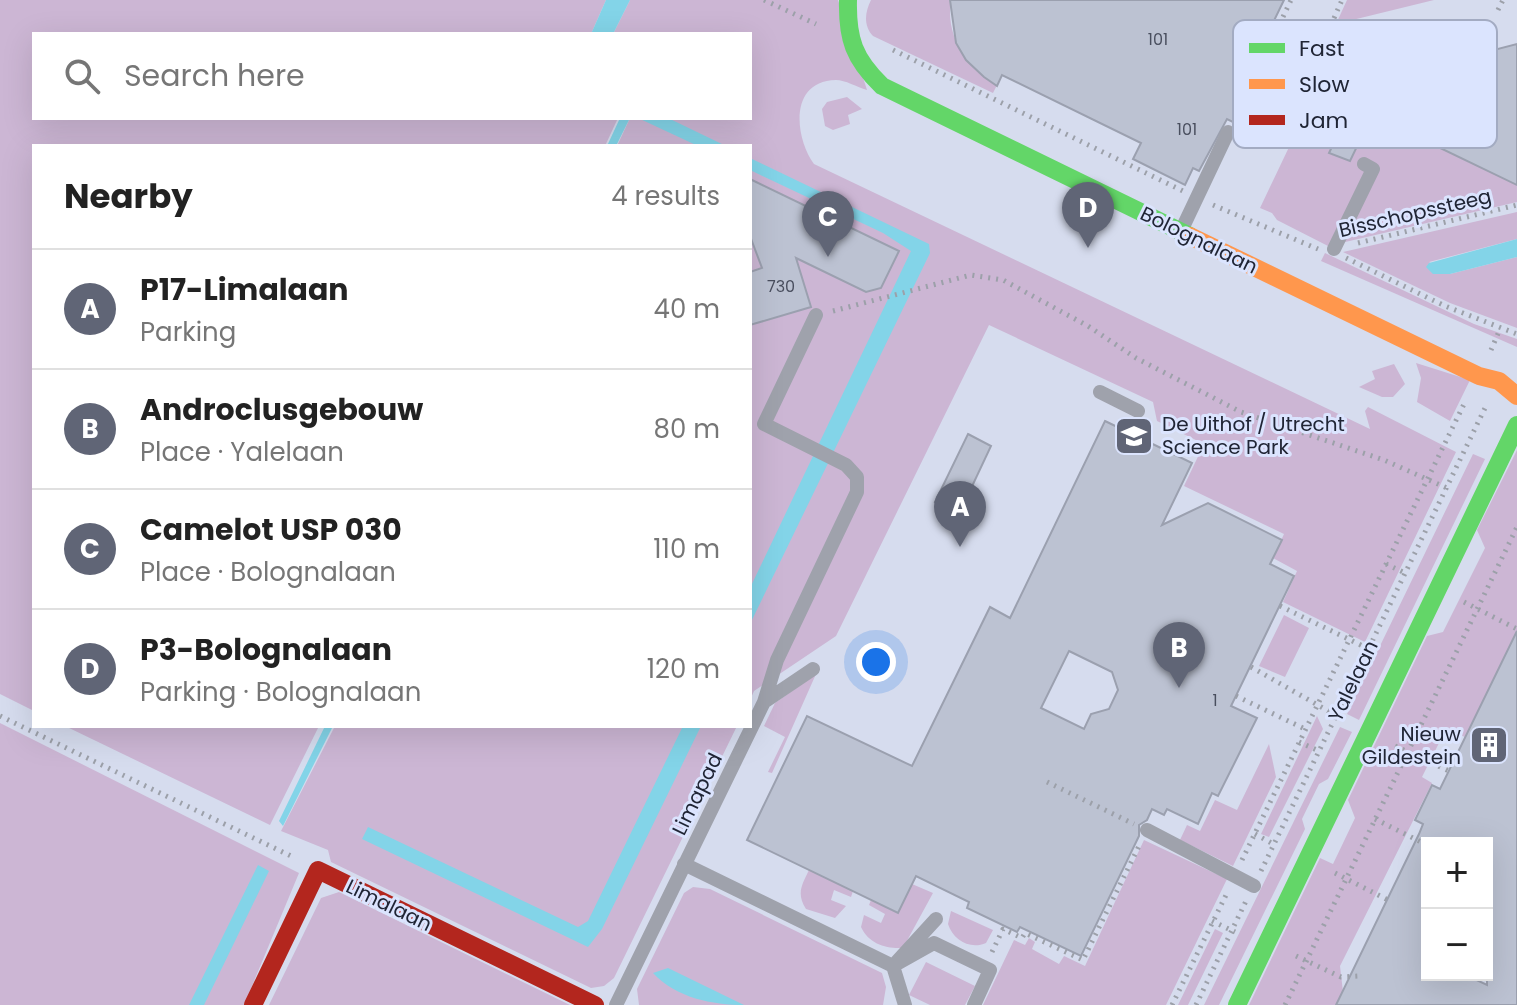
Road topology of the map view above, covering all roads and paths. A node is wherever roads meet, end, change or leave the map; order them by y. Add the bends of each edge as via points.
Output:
1 (848, 0) edge
2 (1291, 0) edge
3 (1342, 0) edge
4 (1503, 0) edge
5 (1498, 10) dead end
6 (1281, 20) edge
7 (1333, 20) edge
8 (889, 48) dead end
9 (1233, 122) edge
10 (1228, 132) joint
11 (1364, 164) dead end
12 (1197, 197) junction
13 (1517, 205) edge
14 (1181, 231) junction
15 (1336, 252) junction
16 (816, 315) joint
17 (1500, 329) junction
18 (1517, 334) edge
19 (1479, 376) junction
20 (1499, 381) junction
21 (1100, 392) dead end
22 (1517, 396) edge
23 (1138, 411) dead end
24 (757, 421) edge
25 (1517, 425) edge
26 (1427, 478) junction
27 (1447, 488) junction
28 (1517, 527) edge
29 (1386, 564) junction
30 (1405, 573) junction
31 (1437, 589) junction
32 (1280, 606) dead end
33 (1477, 609) junction
34 (1517, 629) edge
35 (1349, 639) junction
36 (1369, 649) junction
37 (1251, 667) dead end
38 (813, 669) dead end
39 (1236, 696) dead end
40 (764, 702) junction
41 (1317, 706) junction
42 (0, 716) edge
43 (1337, 716) junction
44 (752, 726) edge
45 (751, 728) edge
46 (1305, 729) junction
47 (1299, 742) junction
48 (1319, 751) junction
49 (1047, 782) dead end
50 (1375, 819) junction
51 (1147, 830) junction
52 (1255, 834) junction
53 (1421, 842) edge
54 (1274, 844) junction
55 (684, 864) junction
56 (318, 870) junction
57 (1234, 877) junction
58 (1254, 886) junction
59 (936, 919) dead end
60 (893, 966) junction
61 (985, 967) junction
62 (253, 1005) edge
63 (595, 1005) edge
64 (616, 1005) edge
65 (905, 1005) edge
66 (974, 1005) edge
67 (1172, 1005) edge
68 (1196, 1005) edge
69 (1237, 1005) edge
70 (1285, 1005) edge

1 - 14 street, Bolognalaan via 846,39 882,86
2 - 6 path
3 - 7 path
4 - 5 path
8 - 12 path
9 - 10 path
10 - 12 lane
11 - 15 lane via 1373,169
12 - 14 lane
12 - 15 path via 1310,248
13 - 15 path, Bisschopssteeg
14 - 19 street, Bolognalaan
15 - 17 path
16 - 24 lane, Limapad
16 - 26 path via 971,275 1003,280 1241,412
17 - 18 path
17 - 19 path
19 - 20 street, Bolognalaan
19 - 26 path
20 - 22 street, Bolognalaan
20 - 27 path, Yalelaan
21 - 23 lane
24 - 40 lane, Limapad via 853,470 857,492 777,660
25 - 31 street, Yalelaan
26 - 27 path
26 - 29 path
27 - 30 path, Yalelaan
28 - 33 path
29 - 30 path
29 - 35 path
30 - 36 path, Yalelaan
31 - 33 path
31 - 69 street, Yalelaan
32 - 35 path
33 - 34 path
33 - 50 path
35 - 36 path
35 - 41 path
36 - 43 path, Yalelaan
37 - 41 path
38 - 40 lane
39 - 46 path
40 - 44 lane, Limapad
41 - 43 path
41 - 46 path
42 - 56 path
43 - 48 path, Yalelaan
45 - 55 lane, Limapad
46 - 47 path
47 - 48 path
47 - 52 path
48 - 54 path, Yalelaan
49 - 51 path
50 - 53 path
50 - 70 path
51 - 57 lane
51 - 61 path via 1083,960 1025,933 1022,938 1003,929
52 - 54 path
52 - 57 path
54 - 58 path, Yalelaan
55 - 60 lane
55 - 64 lane, Limapad
56 - 62 street
56 - 63 street, Limalaan
57 - 58 lane
57 - 67 path
58 - 68 path, Yalelaan
59 - 60 lane
60 - 61 lane via 934,943
60 - 65 lane
61 - 66 lane via 990,970

